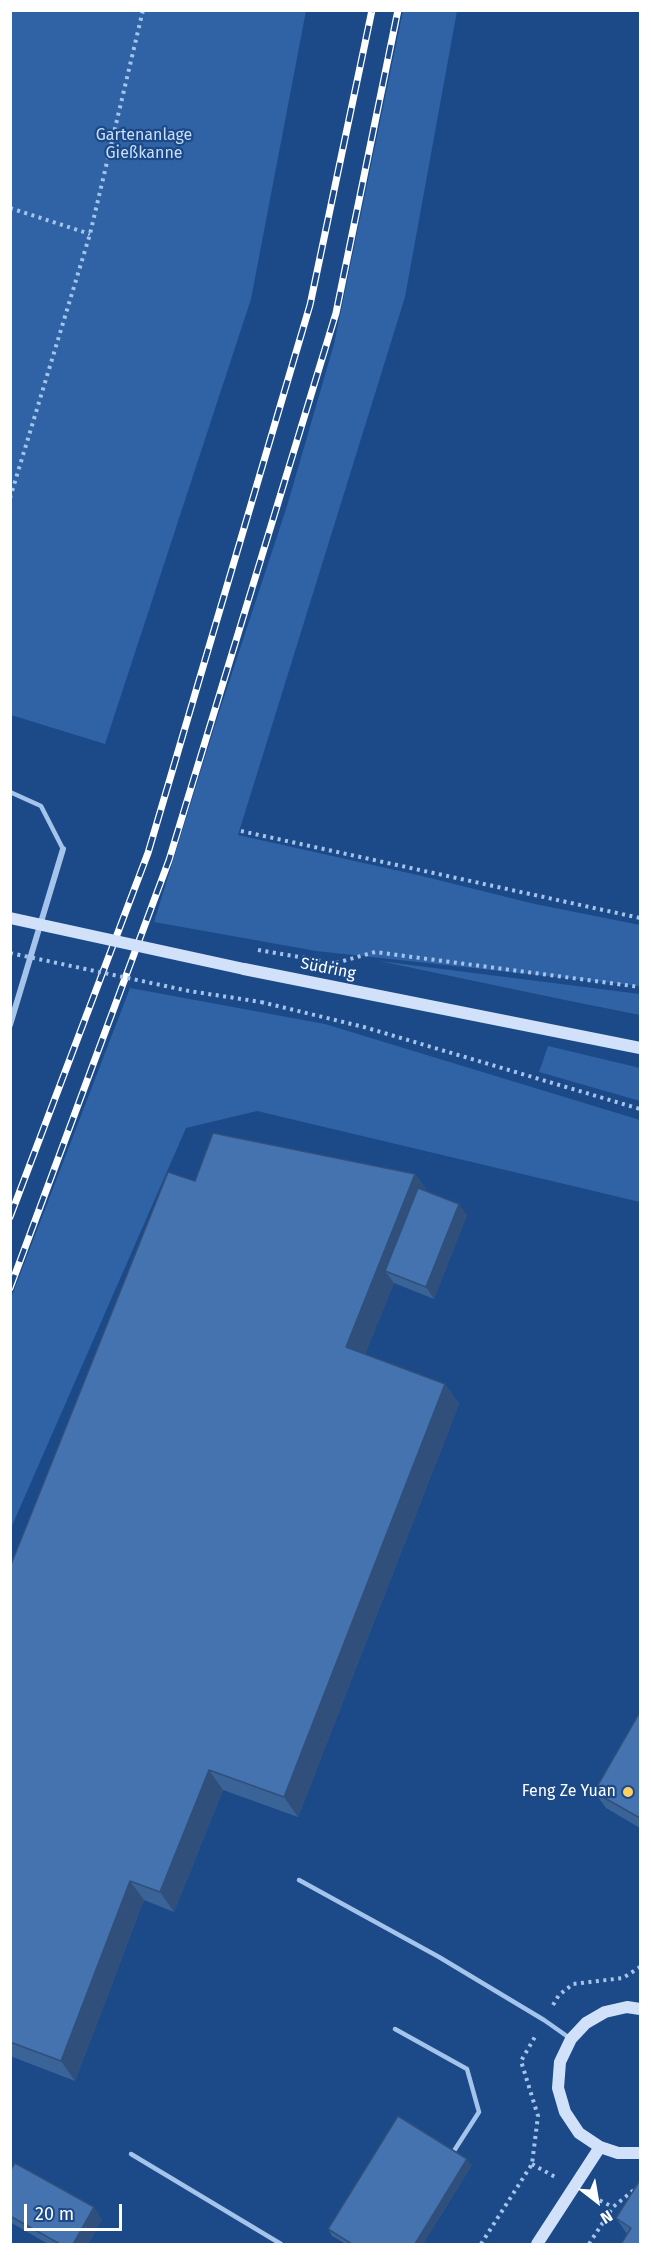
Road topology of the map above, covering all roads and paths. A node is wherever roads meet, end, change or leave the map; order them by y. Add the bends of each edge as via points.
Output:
1 (143, 10) edge
2 (10, 208) edge
3 (90, 234) junction
4 (10, 498) edge
5 (10, 792) edge
6 (241, 831) dead end
7 (63, 849) joint
8 (10, 918) edge
9 (640, 918) edge
10 (10, 953) edge
11 (334, 963) dead end
12 (640, 987) edge
13 (10, 1024) edge
14 (640, 1047) edge
15 (640, 1109) edge
16 (299, 1880) dead end
17 (640, 2009) edge
18 (395, 2029) dead end
19 (571, 2039) junction
20 (600, 2147) junction
21 (640, 2153) edge
22 (131, 2154) dead end
23 (449, 2158) edge
24 (532, 2164) dead end
25 (640, 2185) edge
26 (281, 2244) edge
27 (482, 2244) edge
28 (537, 2244) edge
29 (589, 2244) edge

1 - 3 path
2 - 3 path
3 - 4 path
5 - 7 lane via 41,806
6 - 9 path
7 - 13 street
8 - 14 street, Südring, bridge via 244,969
10 - 15 path, bridge via 261,1002 364,1027
11 - 12 path via 375,952
16 - 19 lane via 444,1960
17 - 19 street via 627,2007 605,2012 586,2023
18 - 23 lane via 467,2069 479,2112
19 - 20 street via 560,2062 558,2088 565,2112 579,2133
20 - 21 street via 618,2153
20 - 28 street
22 - 26 lane
24 - 27 path
25 - 29 path via 612,2207

